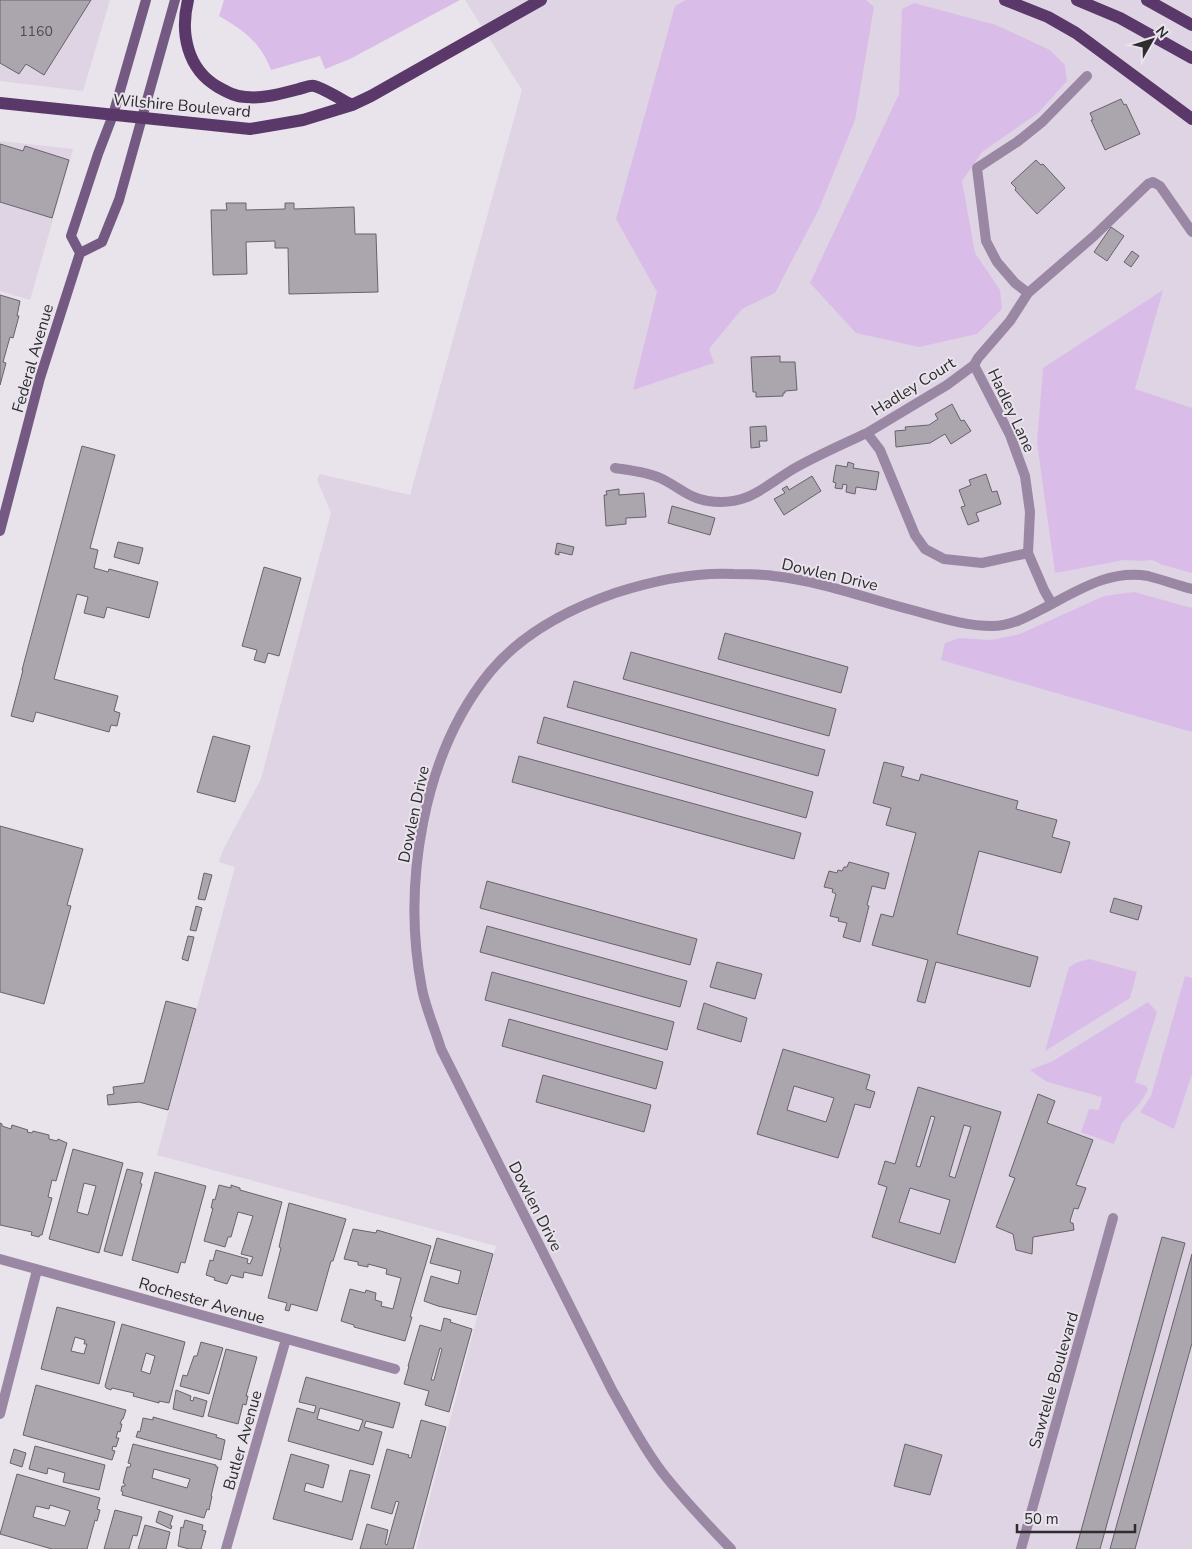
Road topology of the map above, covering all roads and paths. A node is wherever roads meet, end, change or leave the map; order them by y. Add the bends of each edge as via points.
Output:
1 (146, 0) edge
2 (175, 0) edge
3 (188, 0) edge
4 (541, 0) edge
5 (1005, 0) edge
6 (1077, 0) edge
7 (1147, 0) edge
8 (1192, 25) edge
9 (1192, 58) edge
10 (1086, 76) dead end
11 (0, 103) edge
12 (352, 105) junction
13 (113, 115) junction
14 (141, 118) junction
15 (1192, 119) edge
16 (1192, 232) edge
17 (80, 253) junction
18 (1028, 293) junction
19 (974, 365) junction
20 (867, 433) junction
21 (615, 468) dead end
22 (0, 531) edge
23 (1028, 553) junction
24 (1192, 590) edge
25 (1052, 604) junction
26 (1113, 1218) dead end
27 (0, 1259) edge
28 (37, 1270) junction
29 (286, 1338) junction
30 (395, 1370) dead end
31 (0, 1414) edge
32 (226, 1549) edge
33 (731, 1549) edge
34 (1021, 1549) edge

1 - 13 street
2 - 14 street
3 - 12 main road via 184,32 189,53 198,71 209,82 230,94 247,98 315,86
4 - 12 main road, Wilshire Boulevard
5 - 15 main road via 1048,17 1076,33
6 - 9 main road via 1120,18
7 - 8 main road
10 - 18 street via 1042,122 977,168 986,241 997,262
11 - 13 main road, Wilshire Boulevard
12 - 14 main road, Wilshire Boulevard via 303,120 250,129
13 - 14 main road, Wilshire Boulevard
13 - 17 street via 71,236
14 - 17 street via 119,200 102,242
16 - 18 street, Hadley Lane via 1160,186 1153,182
17 - 22 street, Federal Avenue via 40,378
18 - 19 street, Hadley Lane
19 - 20 street, Hadley Court via 947,386
19 - 23 street, Hadley Lane via 1010,435 1025,476 1030,512
20 - 21 street, Hadley Court via 800,465 750,497 726,502 706,501 677,489 660,477
20 - 23 street via 880,450 915,535 925,549 944,559 982,563
23 - 25 street, Hadley Lane
24 - 25 street, Dowlen Drive via 1145,576 1116,576 1090,584
25 - 33 street, Dowlen Drive via 1013,623 993,626 937,617 806,581 772,575 729,573 679,577 629,588 554,619 521,642 492,670 469,700 440,760 430,793 415,879 416,940 423,990 441,1049 638,1437 686,1502
26 - 34 street, Sawtelle Boulevard
27 - 28 street, Rochester Avenue
28 - 29 street, Rochester Avenue
28 - 31 street
29 - 30 street, Rochester Avenue
29 - 32 street, Butler Avenue

